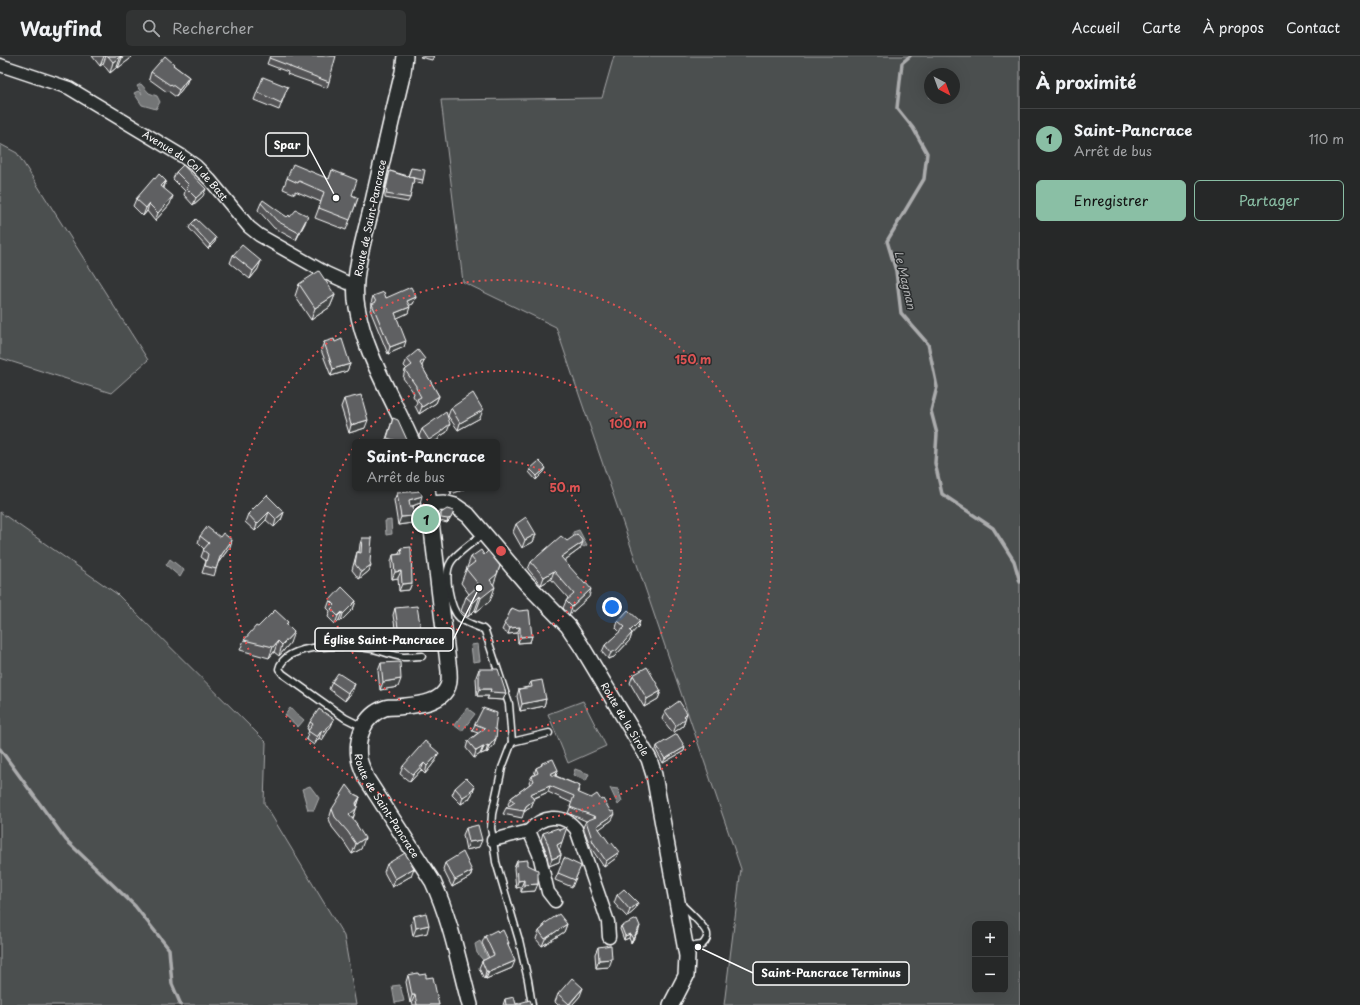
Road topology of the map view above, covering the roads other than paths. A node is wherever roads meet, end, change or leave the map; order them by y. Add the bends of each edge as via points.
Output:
1 (405, 56) edge
2 (0, 65) edge
3 (356, 286) junction
4 (411, 439) edge
5 (428, 491) edge
6 (430, 504) junction
7 (484, 533) junction
8 (422, 656) dead end
9 (363, 727) junction
10 (549, 732) dead end
11 (512, 742) junction
12 (529, 831) junction
13 (493, 840) junction
14 (676, 900) junction
15 (555, 901) dead end
16 (608, 937) dead end
17 (684, 940) junction
18 (470, 1005) edge
19 (532, 1005) edge
20 (671, 1005) edge

1 - 3 street, Route de Saint-Pancrace via 362,247
2 - 3 street, Avenue du Col de Bast via 68,88 182,156 210,180 249,227 259,235
3 - 4 street, Route de Saint-Pancrace via 362,330
5 - 6 street, Route de Saint-Pancrace
6 - 7 street, Route de la Sirole via 444,503 455,506 468,515
6 - 9 street, Route de Saint-Pancrace via 449,671 448,688 429,703 385,708 373,714
7 - 11 lane via 450,562 449,594 454,610 461,619 483,629 488,636 508,704
7 - 14 street, Route de la Sirole via 568,626 649,759
8 - 9 lane via 403,657 358,647 308,648 295,652 279,666 283,674 345,718
9 - 18 street, Route de Saint-Pancrace via 358,740 359,760 366,778 440,897
10 - 11 lane
11 - 13 lane via 502,768 492,814
12 - 13 street
12 - 15 street via 539,854 548,892
12 - 16 street via 534,825 548,818 563,819 576,829 608,922
13 - 19 lane via 496,862 519,940
14 - 17 street, Route de la Sirole
14 - 17 lane via 707,933 702,945 694,946
17 - 20 street, Route de la Sirole via 687,956 686,976

